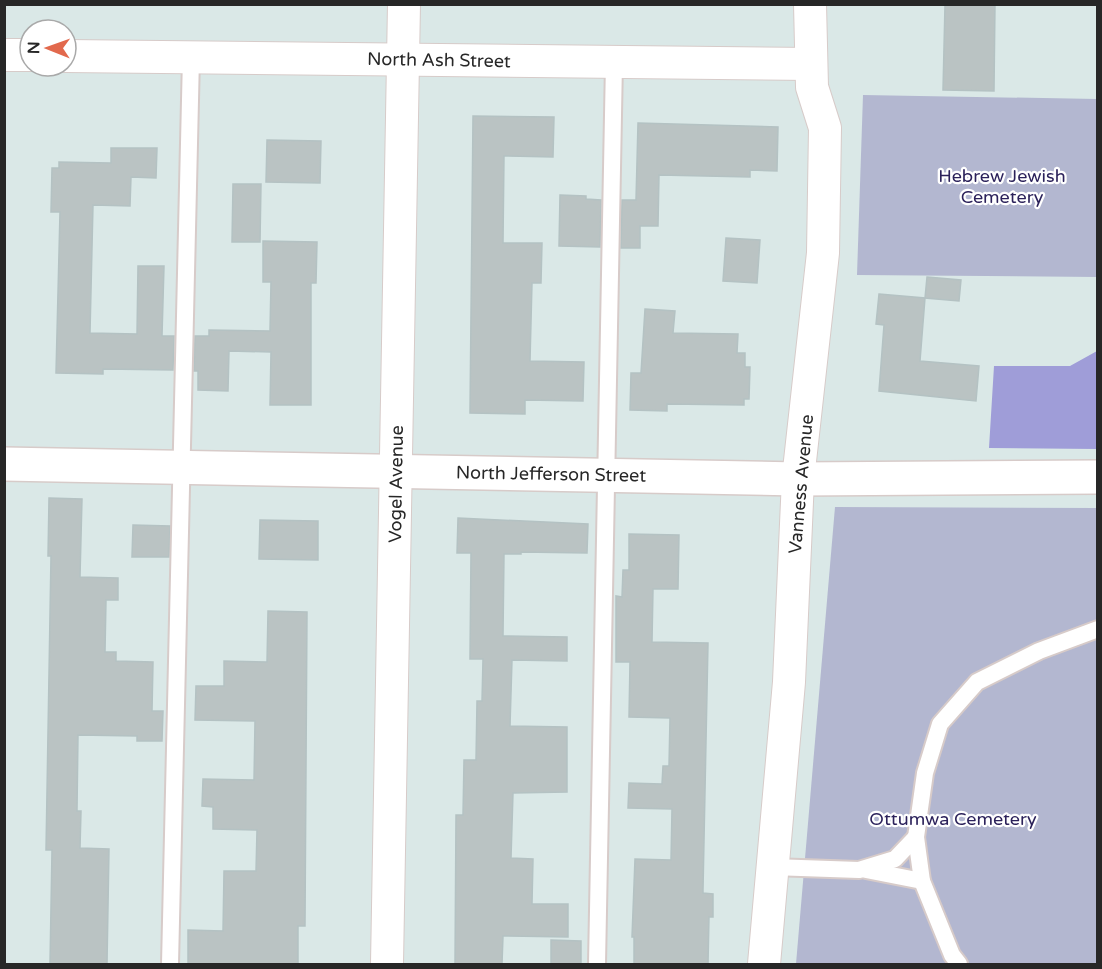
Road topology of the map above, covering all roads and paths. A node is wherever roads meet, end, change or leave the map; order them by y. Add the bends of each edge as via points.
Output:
1 (404, 4) edge
2 (810, 4) edge
3 (78, 56) edge
4 (191, 57) junction
5 (403, 59) junction
6 (614, 62) junction
7 (811, 64) junction
8 (4, 464) edge
9 (182, 467) junction
10 (396, 471) junction
11 (606, 475) junction
12 (1098, 477) edge
13 (798, 479) junction
14 (1098, 629) edge
15 (916, 837) junction
16 (772, 867) junction
17 (859, 870) junction
18 (922, 880) junction
19 (170, 964) edge
20 (387, 964) edge
21 (597, 964) edge
22 (764, 964) edge
23 (959, 964) edge

1 - 5 street, Vogel Avenue
2 - 7 street, Vanness Avenue
3 - 4 street, North Ash Street
4 - 5 street, North Ash Street
4 - 9 lane
5 - 6 street, North Ash Street
5 - 10 street, Vogel Avenue
6 - 7 street, North Ash Street
6 - 11 lane
7 - 13 street, Vanness Avenue via 812,87 825,128 823,254
8 - 9 street, North Jefferson Street
9 - 10 street, North Jefferson Street
9 - 19 lane
10 - 11 street, North Jefferson Street
10 - 20 street, Vogel Avenue
11 - 13 street, North Jefferson Street
11 - 21 lane
12 - 13 street, North Jefferson Street
13 - 16 street, Vanness Avenue via 789,682
14 - 15 lane via 1040,651 977,682 940,724 925,773
15 - 17 lane via 895,859
15 - 18 lane
16 - 17 lane
16 - 22 street, Vanness Avenue
17 - 18 lane
18 - 23 lane

